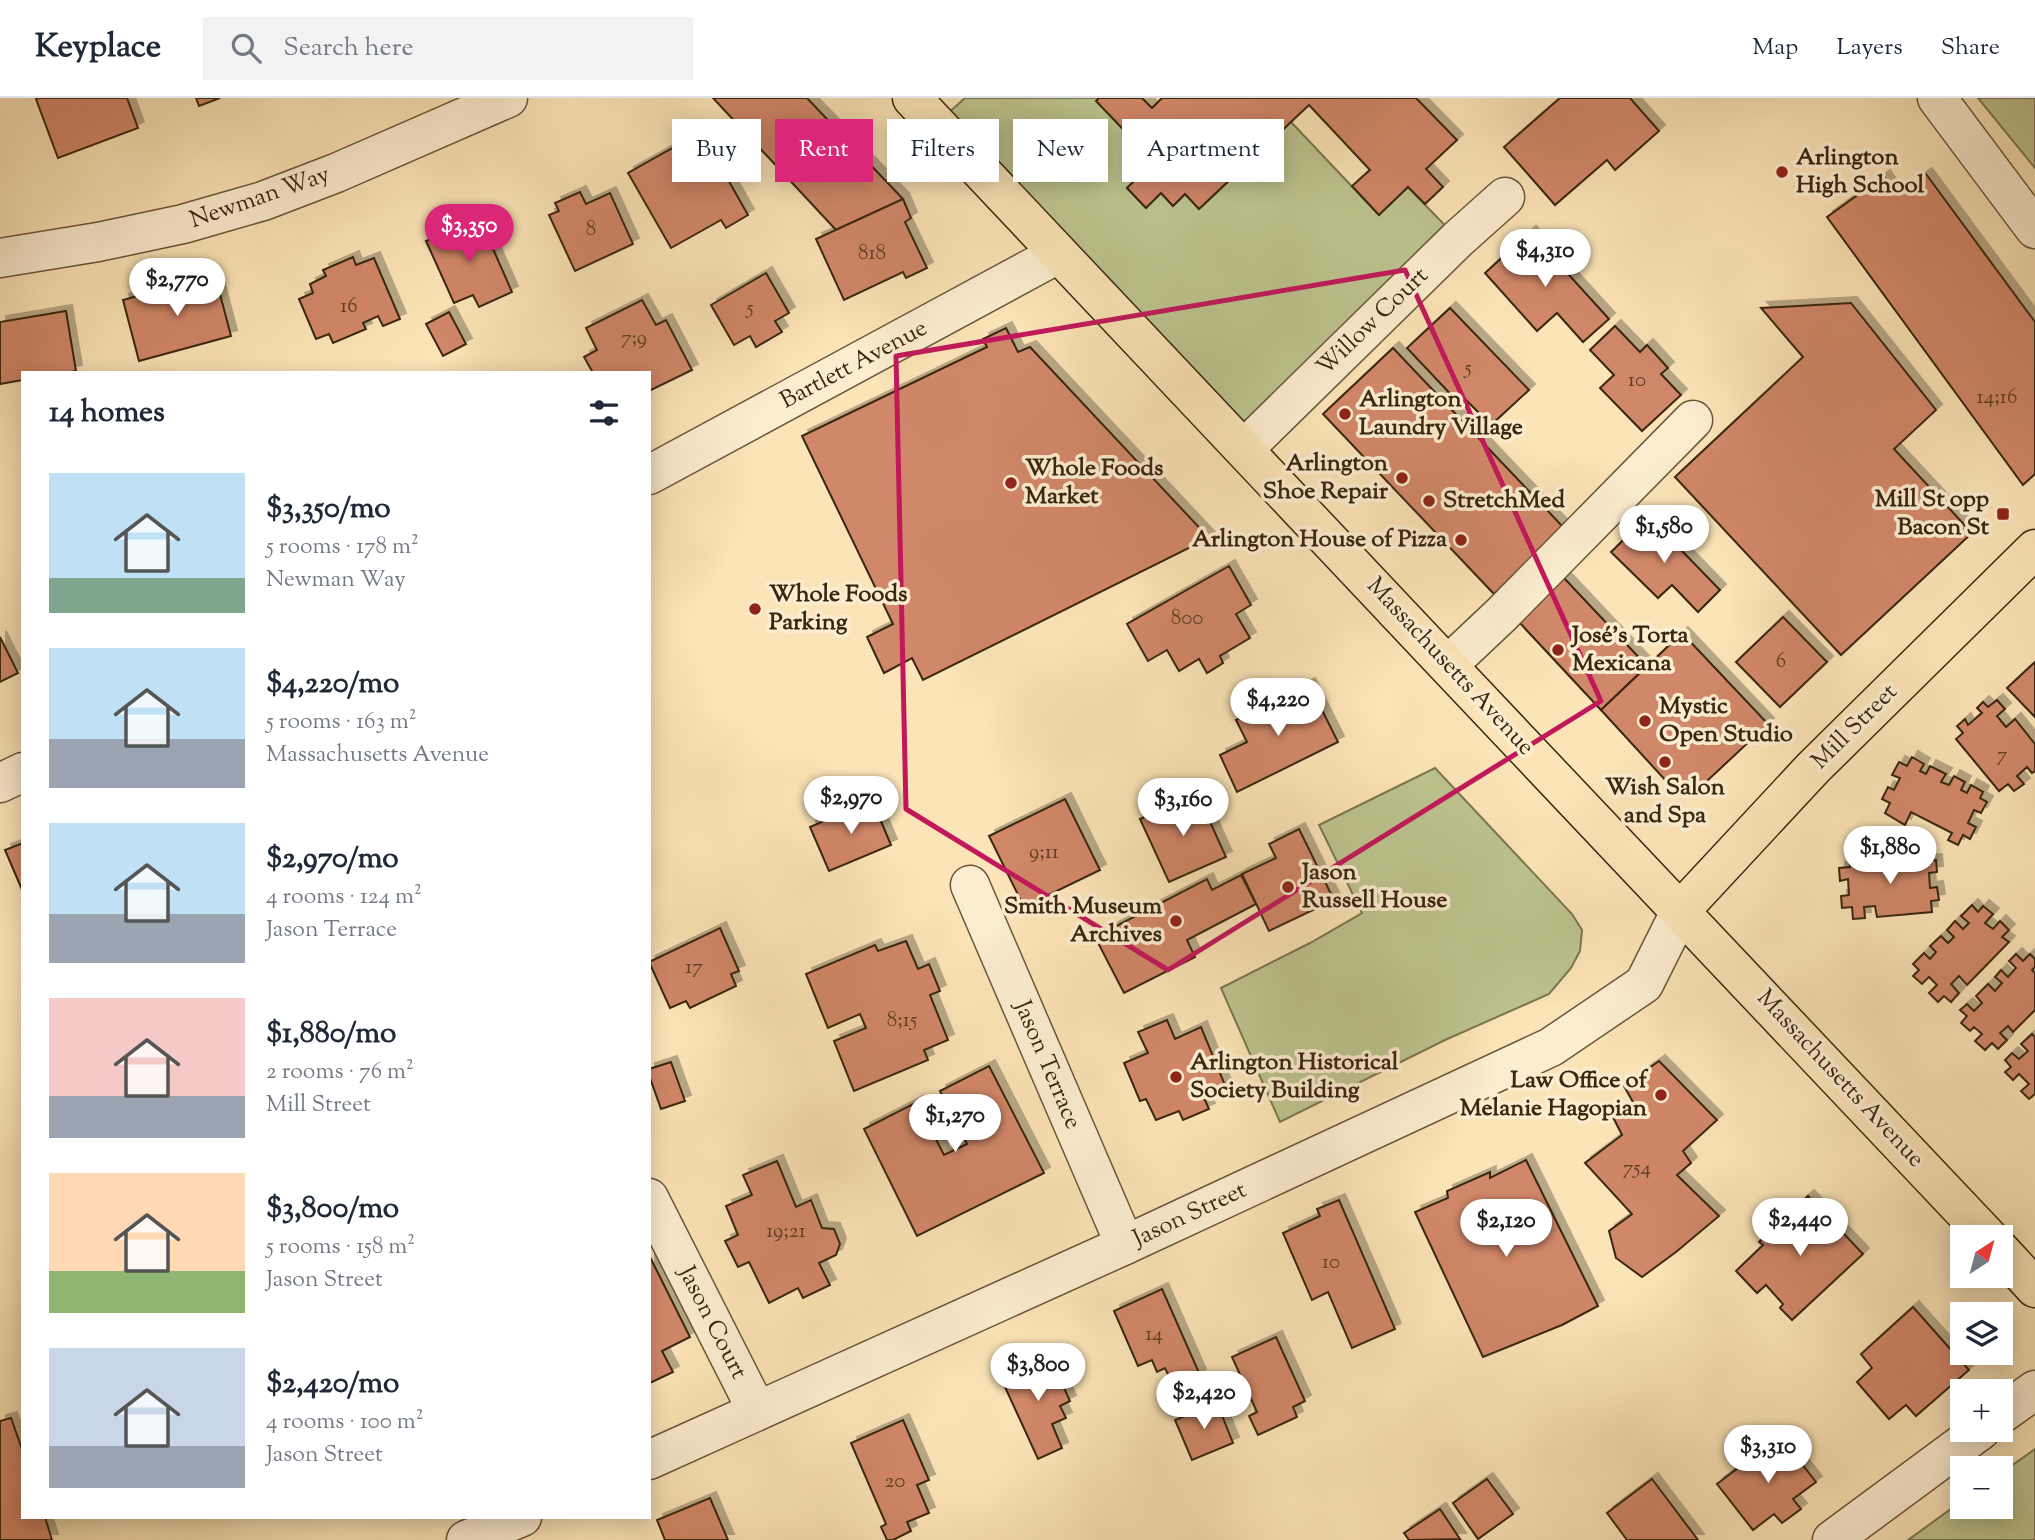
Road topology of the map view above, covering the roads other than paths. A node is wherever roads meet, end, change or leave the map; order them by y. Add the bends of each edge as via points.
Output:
1 (508, 98) edge
2 (912, 98) edge
3 (1937, 98) edge
4 (1504, 197) dead end
5 (2035, 229) edge
6 (1058, 254) junction
7 (0, 258) edge
8 (1693, 420) dead end
9 (1244, 449) junction
10 (651, 474) edge
11 (2035, 549) edge
12 (1448, 665) junction
13 (21, 773) edge
14 (0, 783) edge
15 (970, 884) dead end
16 (1681, 910) junction
17 (651, 1202) edge
18 (1977, 1225) edge
19 (1125, 1245) junction
20 (2013, 1265) edge
21 (2035, 1288) edge
22 (2035, 1390) edge
23 (2013, 1406) edge
24 (757, 1411) junction
25 (1965, 1442) edge
26 (651, 1459) edge
27 (517, 1519) edge
28 (466, 1540) edge
29 (1832, 1540) edge

1 - 7 street, Newman Way via 263,201 183,224
2 - 6 main road, Massachusetts Avenue
3 - 5 street
4 - 9 street, Willow Court
6 - 9 main road, Massachusetts Avenue
6 - 10 street, Bartlett Avenue
8 - 12 street
9 - 12 main road, Massachusetts Avenue
11 - 16 main road, Mill Street via 1813,768
12 - 16 main road, Massachusetts Avenue
13 - 14 street
15 - 19 street, Jason Terrace
16 - 18 main road, Massachusetts Avenue
16 - 19 street, Jason Street via 1644,984 1551,1047
17 - 24 street, Jason Court
19 - 24 street, Jason Street
20 - 21 main road
22 - 23 street
24 - 26 street, Jason Street
25 - 29 street
27 - 28 street

